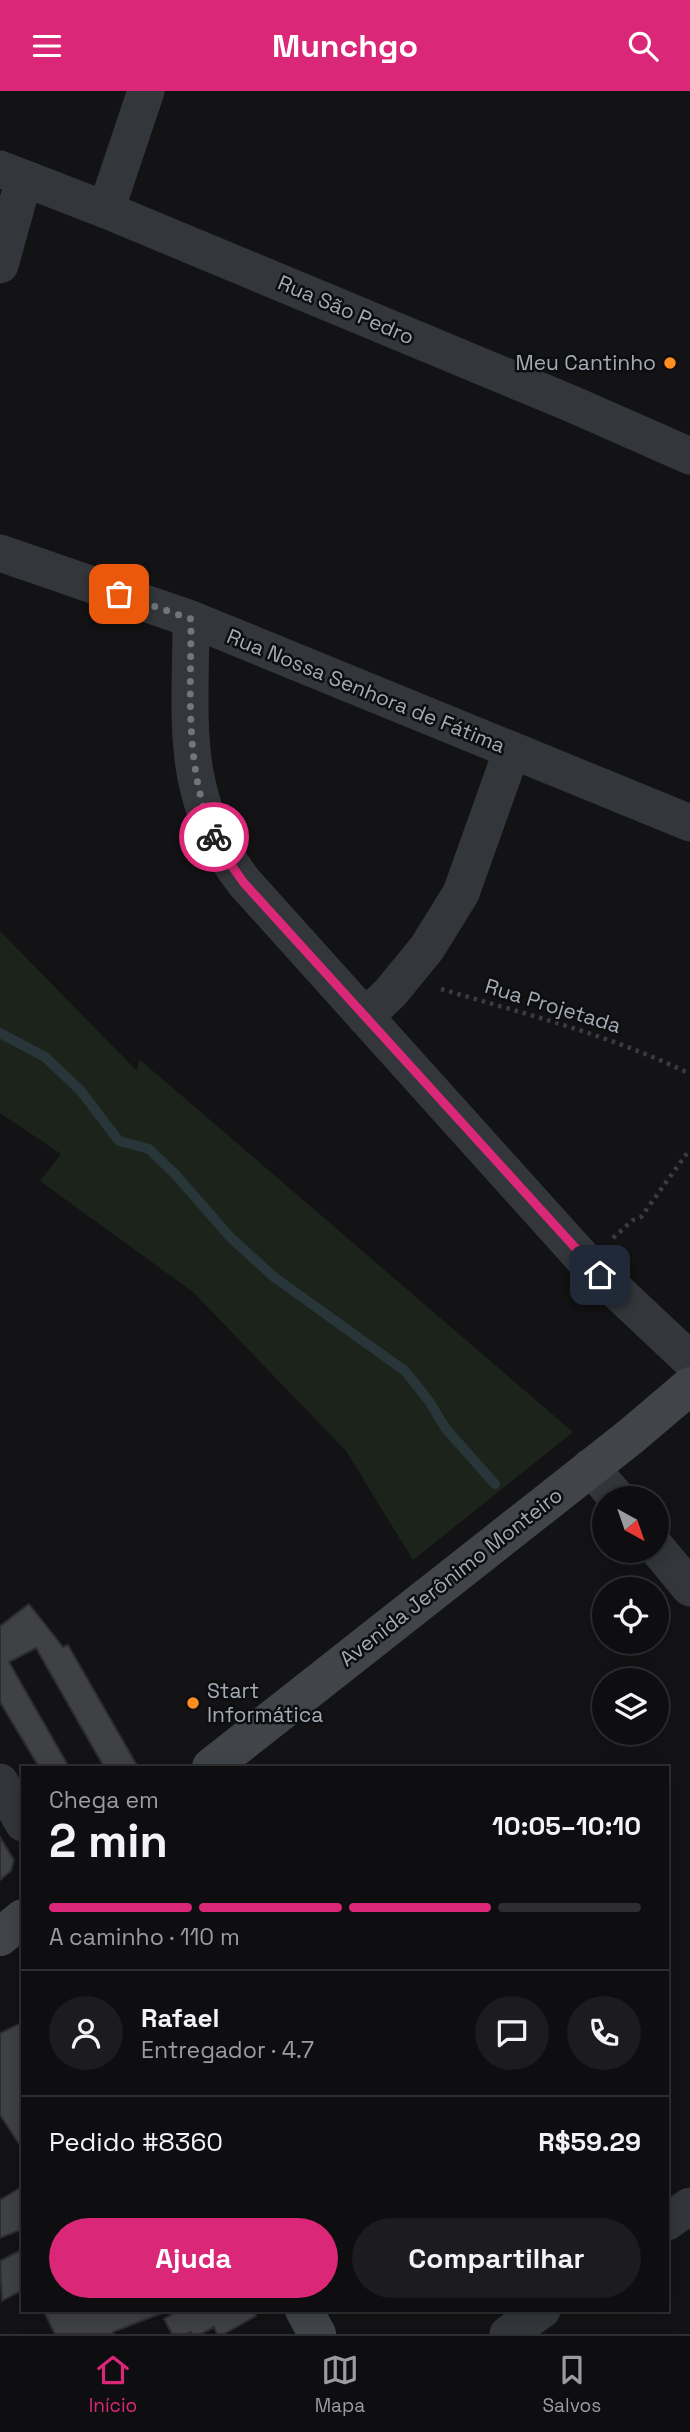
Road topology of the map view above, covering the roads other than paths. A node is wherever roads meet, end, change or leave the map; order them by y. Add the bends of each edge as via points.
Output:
1 (146, 91) edge
2 (12, 174) edge
3 (106, 210) junction
4 (0, 265) edge
5 (690, 456) edge
6 (0, 552) edge
7 (191, 619) junction
8 (512, 750) junction
9 (690, 823) edge
10 (365, 1017) junction
11 (690, 1360) edge
12 (690, 1386) edge
13 (590, 1467) junction
14 (607, 1486) edge
15 (669, 1563) edge
16 (690, 1588) edge
17 (212, 1766) edge
18 (0, 1782) edge
19 (21, 1819) edge
20 (21, 1920) edge
21 (0, 1937) edge
22 (690, 2206) edge
23 (669, 2221) edge
24 (305, 2312) edge
25 (539, 2312) edge
26 (317, 2334) edge
27 (508, 2334) edge

1 - 3 street
2 - 3 street, Rua São Pedro
2 - 4 street
3 - 5 street, Rua São Pedro
6 - 7 street, Rua Nossa Senhora de Fátima
7 - 8 street, Rua Nossa Senhora de Fátima
7 - 10 street via 193,766 215,840 244,883
8 - 9 street, Rua Nossa Senhora de Fátima
8 - 10 street via 461,893 427,949
10 - 11 street via 586,1262
12 - 13 main road, Avenida Jerônimo Monteiro
13 - 14 street
13 - 17 main road, Avenida Jerônimo Monteiro
15 - 16 street
18 - 19 street
20 - 21 main road
22 - 23 street
24 - 26 main road
25 - 27 street

